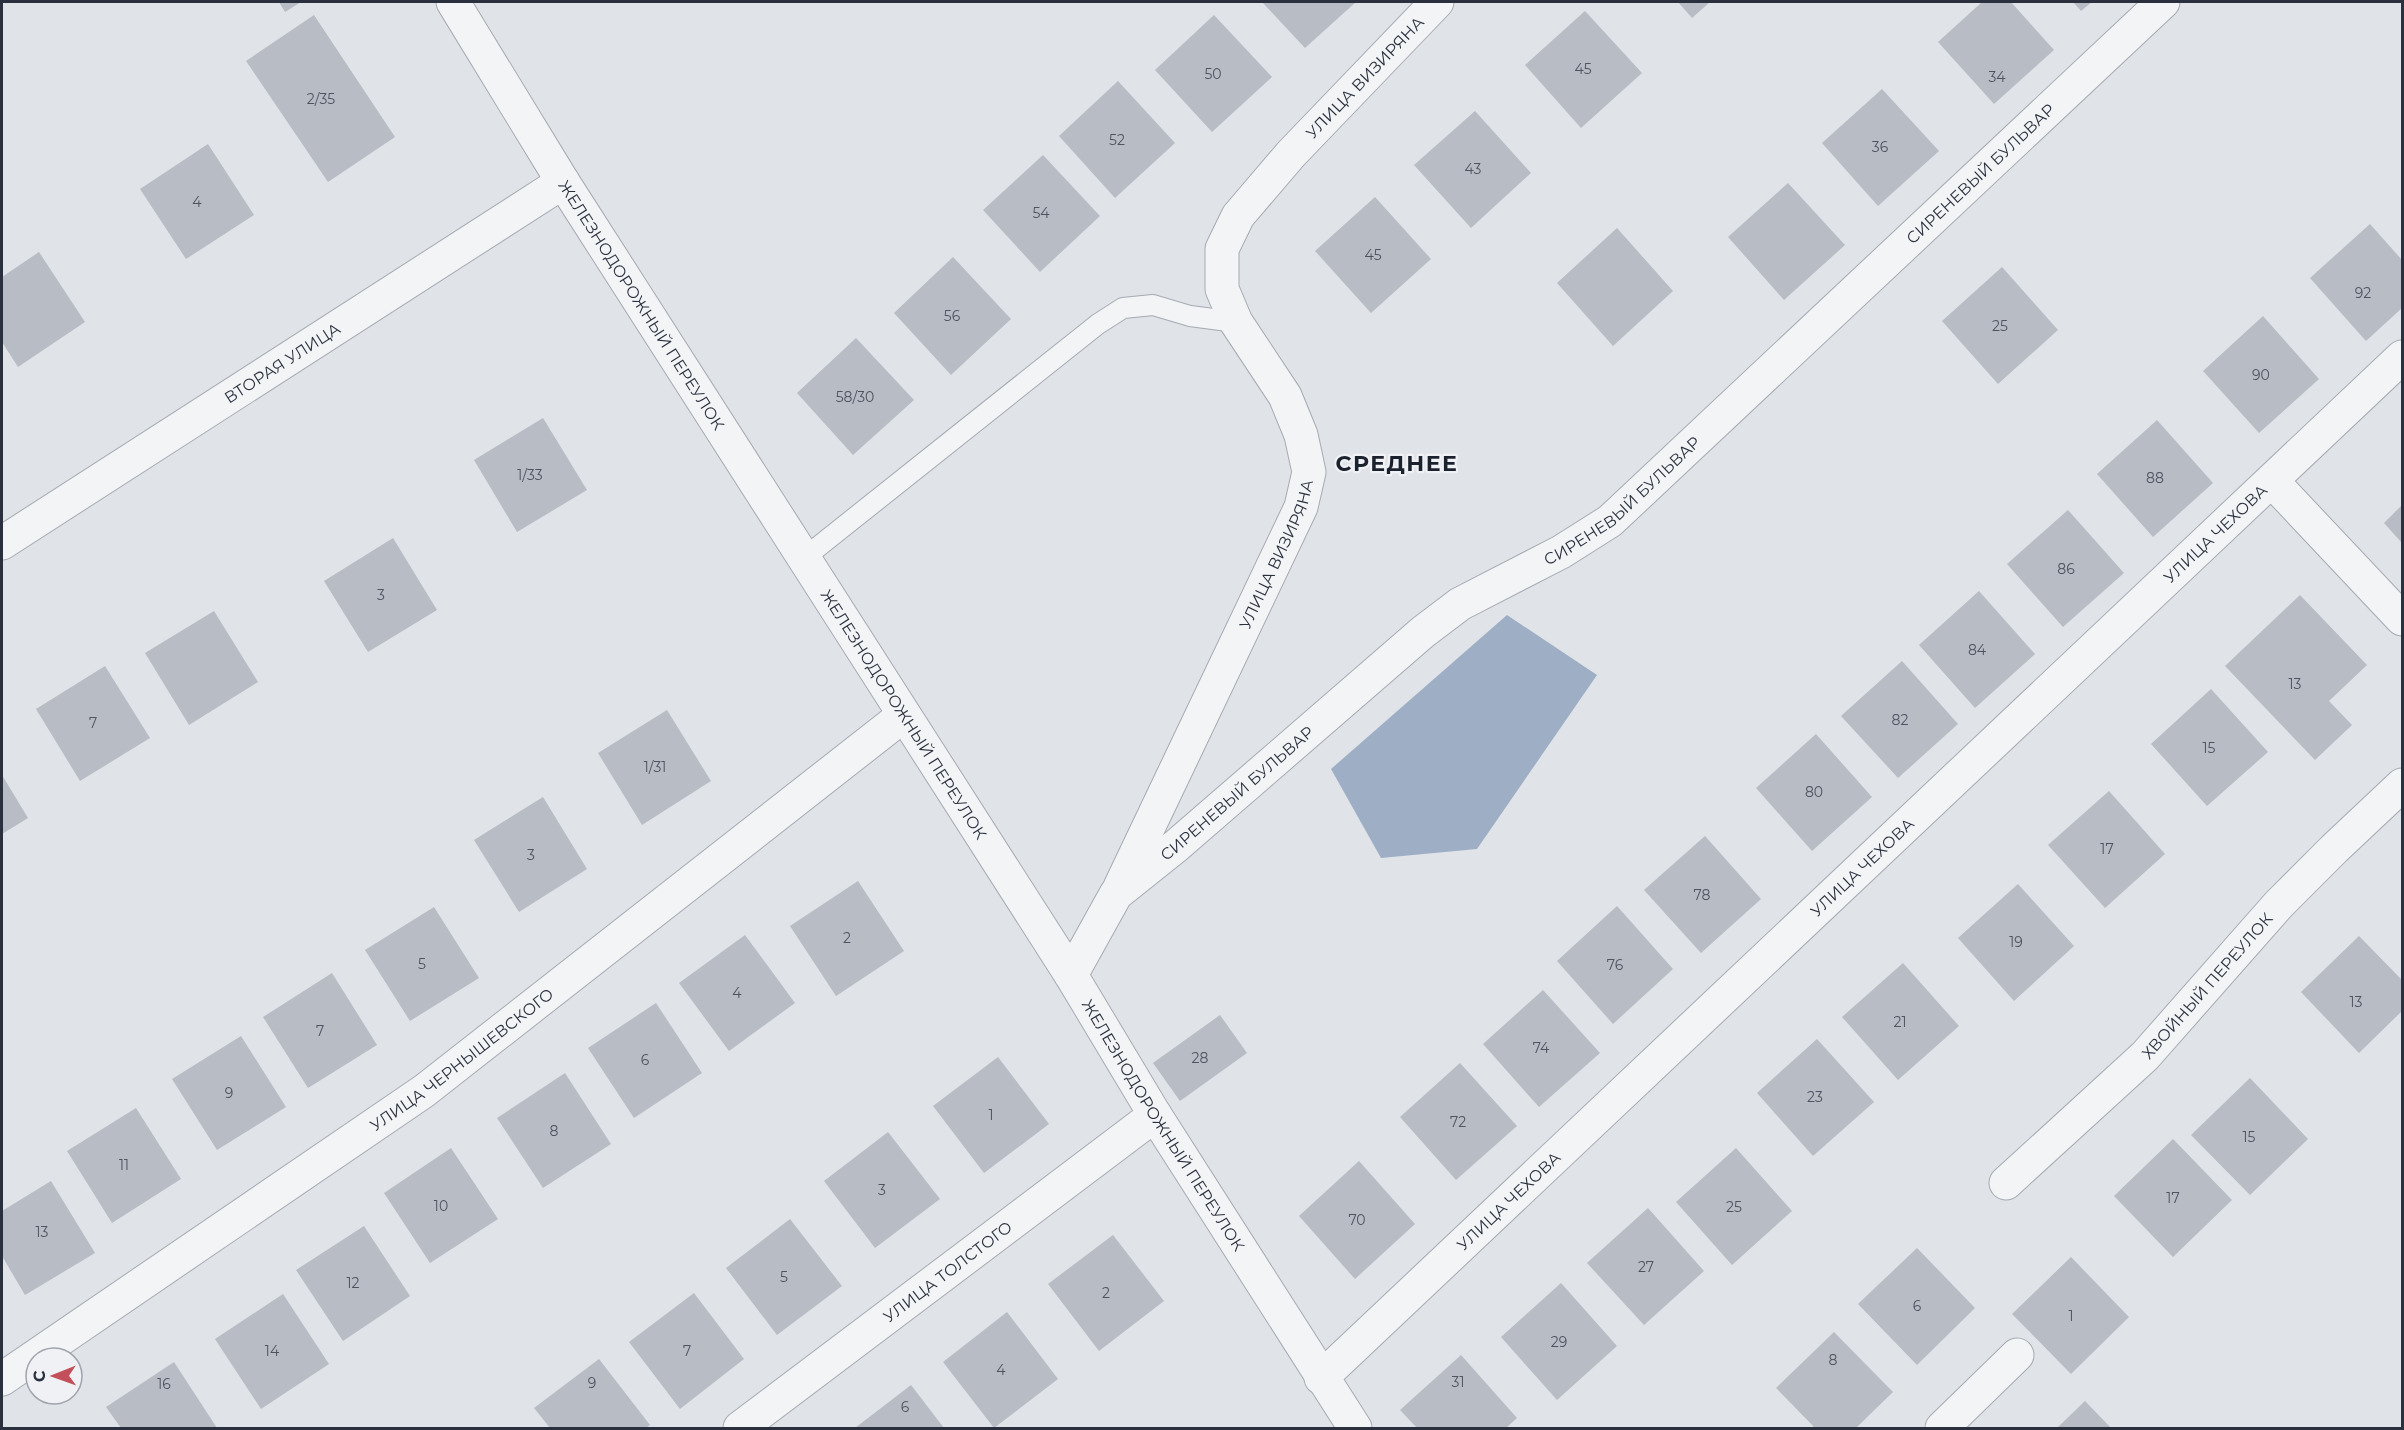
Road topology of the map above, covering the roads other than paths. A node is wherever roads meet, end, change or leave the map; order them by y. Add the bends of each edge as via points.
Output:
1 (453, 2) edge
2 (1437, 2) edge
3 (2163, 2) edge
4 (563, 182) junction
5 (1236, 322) junction
6 (2403, 357) edge
7 (2272, 481) junction
8 (2, 543) edge
9 (804, 558) junction
10 (2403, 619) edge
11 (904, 715) junction
12 (2403, 785) edge
13 (1116, 894) junction
14 (1071, 975) junction
15 (1155, 1115) junction
16 (2006, 1183) dead end
17 (2017, 1355) dead end
18 (1321, 1378) junction
19 (2, 1379) edge
20 (740, 1428) edge
21 (1355, 1428) edge
22 (1942, 1428) edge

1 - 4 street, ЖЕЛЕЗНОДОРОЖНЫЙ ПЕРЕУЛОК
2 - 5 street, УЛИЦА ВИЗИРЯНА via 1291,154 1238,216 1222,249 1222,289
3 - 13 street, СИРЕНЕВЫЙ БУЛЬВАР via 1610,521 1561,552 1460,604
4 - 8 street, ВТОРАЯ УЛИЦА
4 - 9 street, ЖЕЛЕЗНОДОРОЖНЫЙ ПЕРЕУЛОК
5 - 9 lane via 1190,316 1153,305 1123,308
5 - 13 street, УЛИЦА ВИЗИРЯНА via 1285,396 1302,435 1309,472 1301,507
6 - 7 street, УЛИЦА ЧЕХОВА
7 - 10 street
7 - 18 street, УЛИЦА ЧЕХОВА
9 - 11 street, ЖЕЛЕЗНОДОРОЖНЫЙ ПЕРЕУЛОК
11 - 14 street, ЖЕЛЕЗНОДОРОЖНЫЙ ПЕРЕУЛОК
11 - 19 street, УЛИЦА ЧЕРНЫШЕВСКОГО via 424,1091
12 - 16 street, ХВОЙНЫЙ ПЕРЕУЛОК via 2279,904 2145,1056
13 - 14 street, СИРЕНЕВЫЙ БУЛЬВАР
14 - 15 street, ЖЕЛЕЗНОДОРОЖНЫЙ ПЕРЕУЛОК
15 - 18 street, ЖЕЛЕЗНОДОРОЖНЫЙ ПЕРЕУЛОК
15 - 20 street, УЛИЦА ТОЛСТОГО
17 - 22 street
18 - 21 street, ЖЕЛЕЗНОДОРОЖНЫЙ ПЕРЕУЛОК

